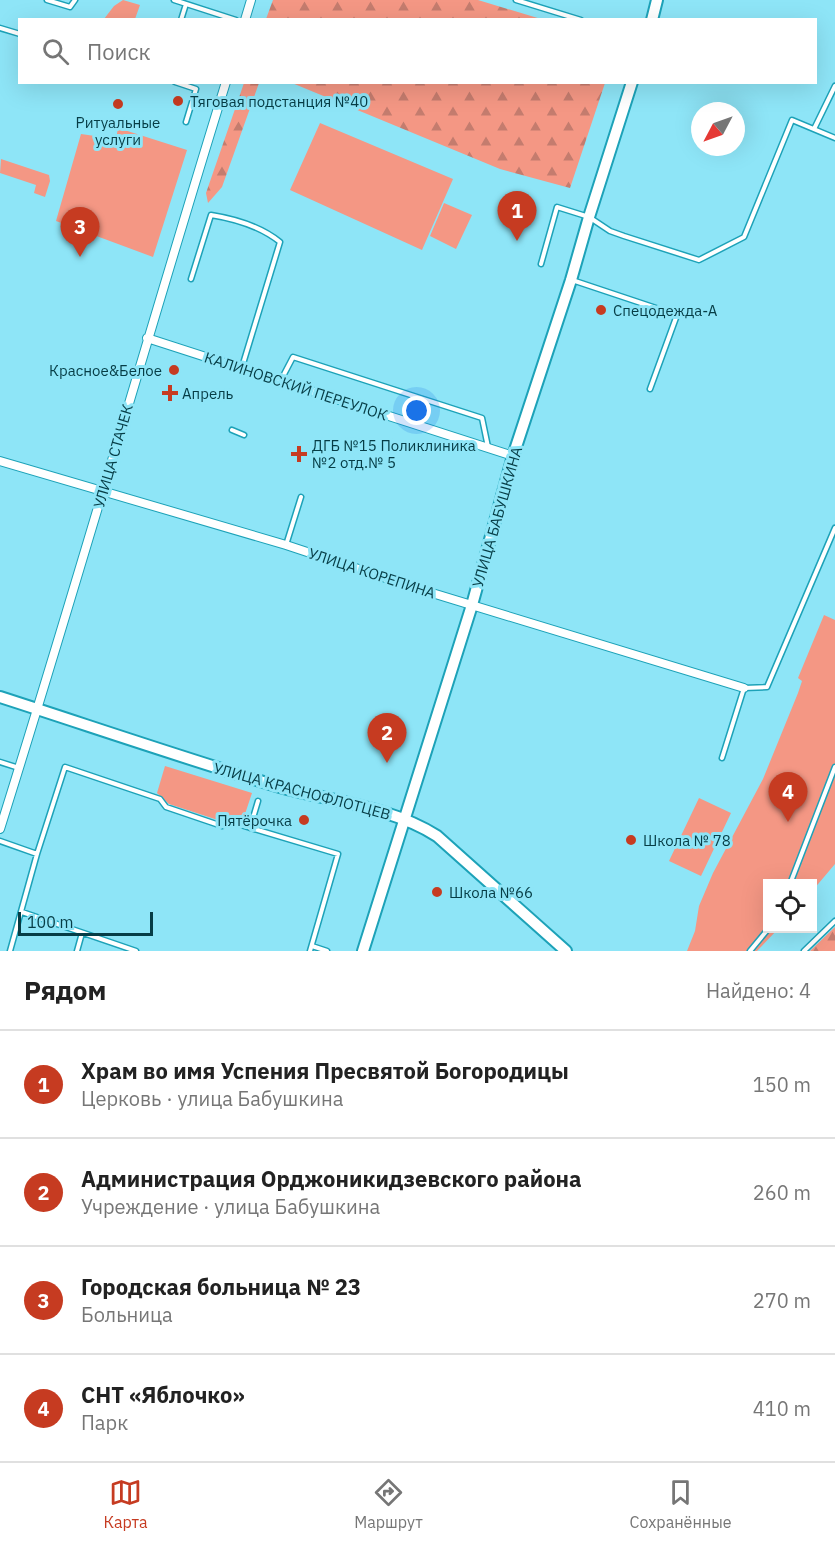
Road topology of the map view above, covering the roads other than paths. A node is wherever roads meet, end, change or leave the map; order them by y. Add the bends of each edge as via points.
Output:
1 (47, 0) edge
2 (75, 0) edge
3 (174, 0) edge
4 (251, 0) edge
5 (516, 0) edge
6 (657, 0) edge
7 (186, 4) junction
8 (182, 18) edge
9 (230, 18) edge
10 (246, 18) edge
11 (574, 18) edge
12 (652, 18) edge
13 (0, 28) edge
14 (18, 33) edge
15 (181, 84) edge
16 (225, 84) edge
17 (631, 84) edge
18 (835, 86) edge
19 (186, 122) dead end
20 (814, 129) junction
21 (835, 138) edge
22 (589, 217) junction
23 (541, 264) dead end
24 (191, 279) dead end
25 (571, 280) junction
26 (147, 338) junction
27 (242, 367) junction
28 (281, 381) junction
29 (650, 389) dead end
30 (232, 430) dead end
31 (244, 435) dead end
32 (488, 448) junction
33 (513, 456) junction
34 (0, 460) edge
35 (102, 490) junction
36 (301, 497) dead end
37 (835, 528) edge
38 (286, 545) junction
39 (472, 605) junction
40 (744, 688) junction
41 (0, 697) edge
42 (37, 709) junction
43 (722, 758) dead end
44 (0, 762) edge
45 (835, 767) edge
46 (19, 768) junction
47 (258, 801) dead end
48 (404, 819) junction
49 (250, 828) junction
50 (0, 829) edge
51 (0, 841) edge
52 (37, 855) junction
53 (792, 879) edge
54 (22, 912) junction
55 (835, 921) edge
56 (82, 933) junction
57 (765, 933) edge
58 (311, 949) edge
59 (10, 951) edge
60 (77, 951) edge
61 (136, 951) edge
62 (327, 951) edge
63 (363, 951) edge
64 (566, 951) edge
65 (750, 951) edge
66 (804, 951) edge

1 - 2 lane via 70,7
3 - 7 lane
4 - 10 street
5 - 11 lane
6 - 12 street
7 - 8 lane
7 - 9 lane
13 - 14 lane
15 - 19 lane via 196,89
16 - 26 street, УЛИЦА СТАЧЕК
17 - 22 street, УЛИЦА БАБУШКИНА
18 - 20 lane
20 - 21 lane
20 - 22 lane via 792,120 744,237 699,260 610,231
22 - 23 lane via 557,207
22 - 25 street, УЛИЦА БАБУШКИНА
24 - 27 lane via 211,215 268,232 280,242
25 - 29 lane via 677,315
25 - 33 street, УЛИЦА БАБУШКИНА
26 - 27 street, КАЛИНОВСКИЙ ПЕРЕУЛОК
26 - 35 street, УЛИЦА СТАЧЕК
27 - 28 street, КАЛИНОВСКИЙ ПЕРЕУЛОК
28 - 32 street, КАЛИНОВСКИЙ ПЕРЕУЛОК
28 - 32 lane via 293,357 482,418
30 - 31 lane
32 - 33 street, КАЛИНОВСКИЙ ПЕРЕУЛОК
33 - 39 street, УЛИЦА БАБУШКИНА
34 - 35 street, УЛИЦА КОРЕПИНА
35 - 38 street, УЛИЦА КОРЕПИНА
35 - 42 street, УЛИЦА СТАЧЕК
36 - 38 lane
37 - 40 lane via 767,687
38 - 39 street, УЛИЦА КОРЕПИНА
39 - 40 street, УЛИЦА КОРЕПИНА
39 - 48 street, УЛИЦА БАБУШКИНА
40 - 43 lane
41 - 42 street, УЛИЦА КРАСНОФЛОТЦЕВ
42 - 46 street, УЛИЦА СТАЧЕК
42 - 48 street, УЛИЦА КРАСНОФЛОТЦЕВ via 260,780
44 - 46 lane
45 - 53 lane
46 - 50 street, УЛИЦА СТАЧЕК
47 - 49 lane
48 - 63 street, УЛИЦА БАБУШКИНА
48 - 64 street, УЛИЦА КРАСНОФЛОТЦЕВ via 437,836
49 - 52 lane via 231,822 222,826 165,807 160,799 65,767
49 - 58 lane via 338,854
51 - 52 lane
52 - 54 lane
54 - 56 lane
54 - 59 lane
55 - 66 lane
56 - 60 lane
56 - 61 lane
57 - 65 lane
58 - 62 lane

